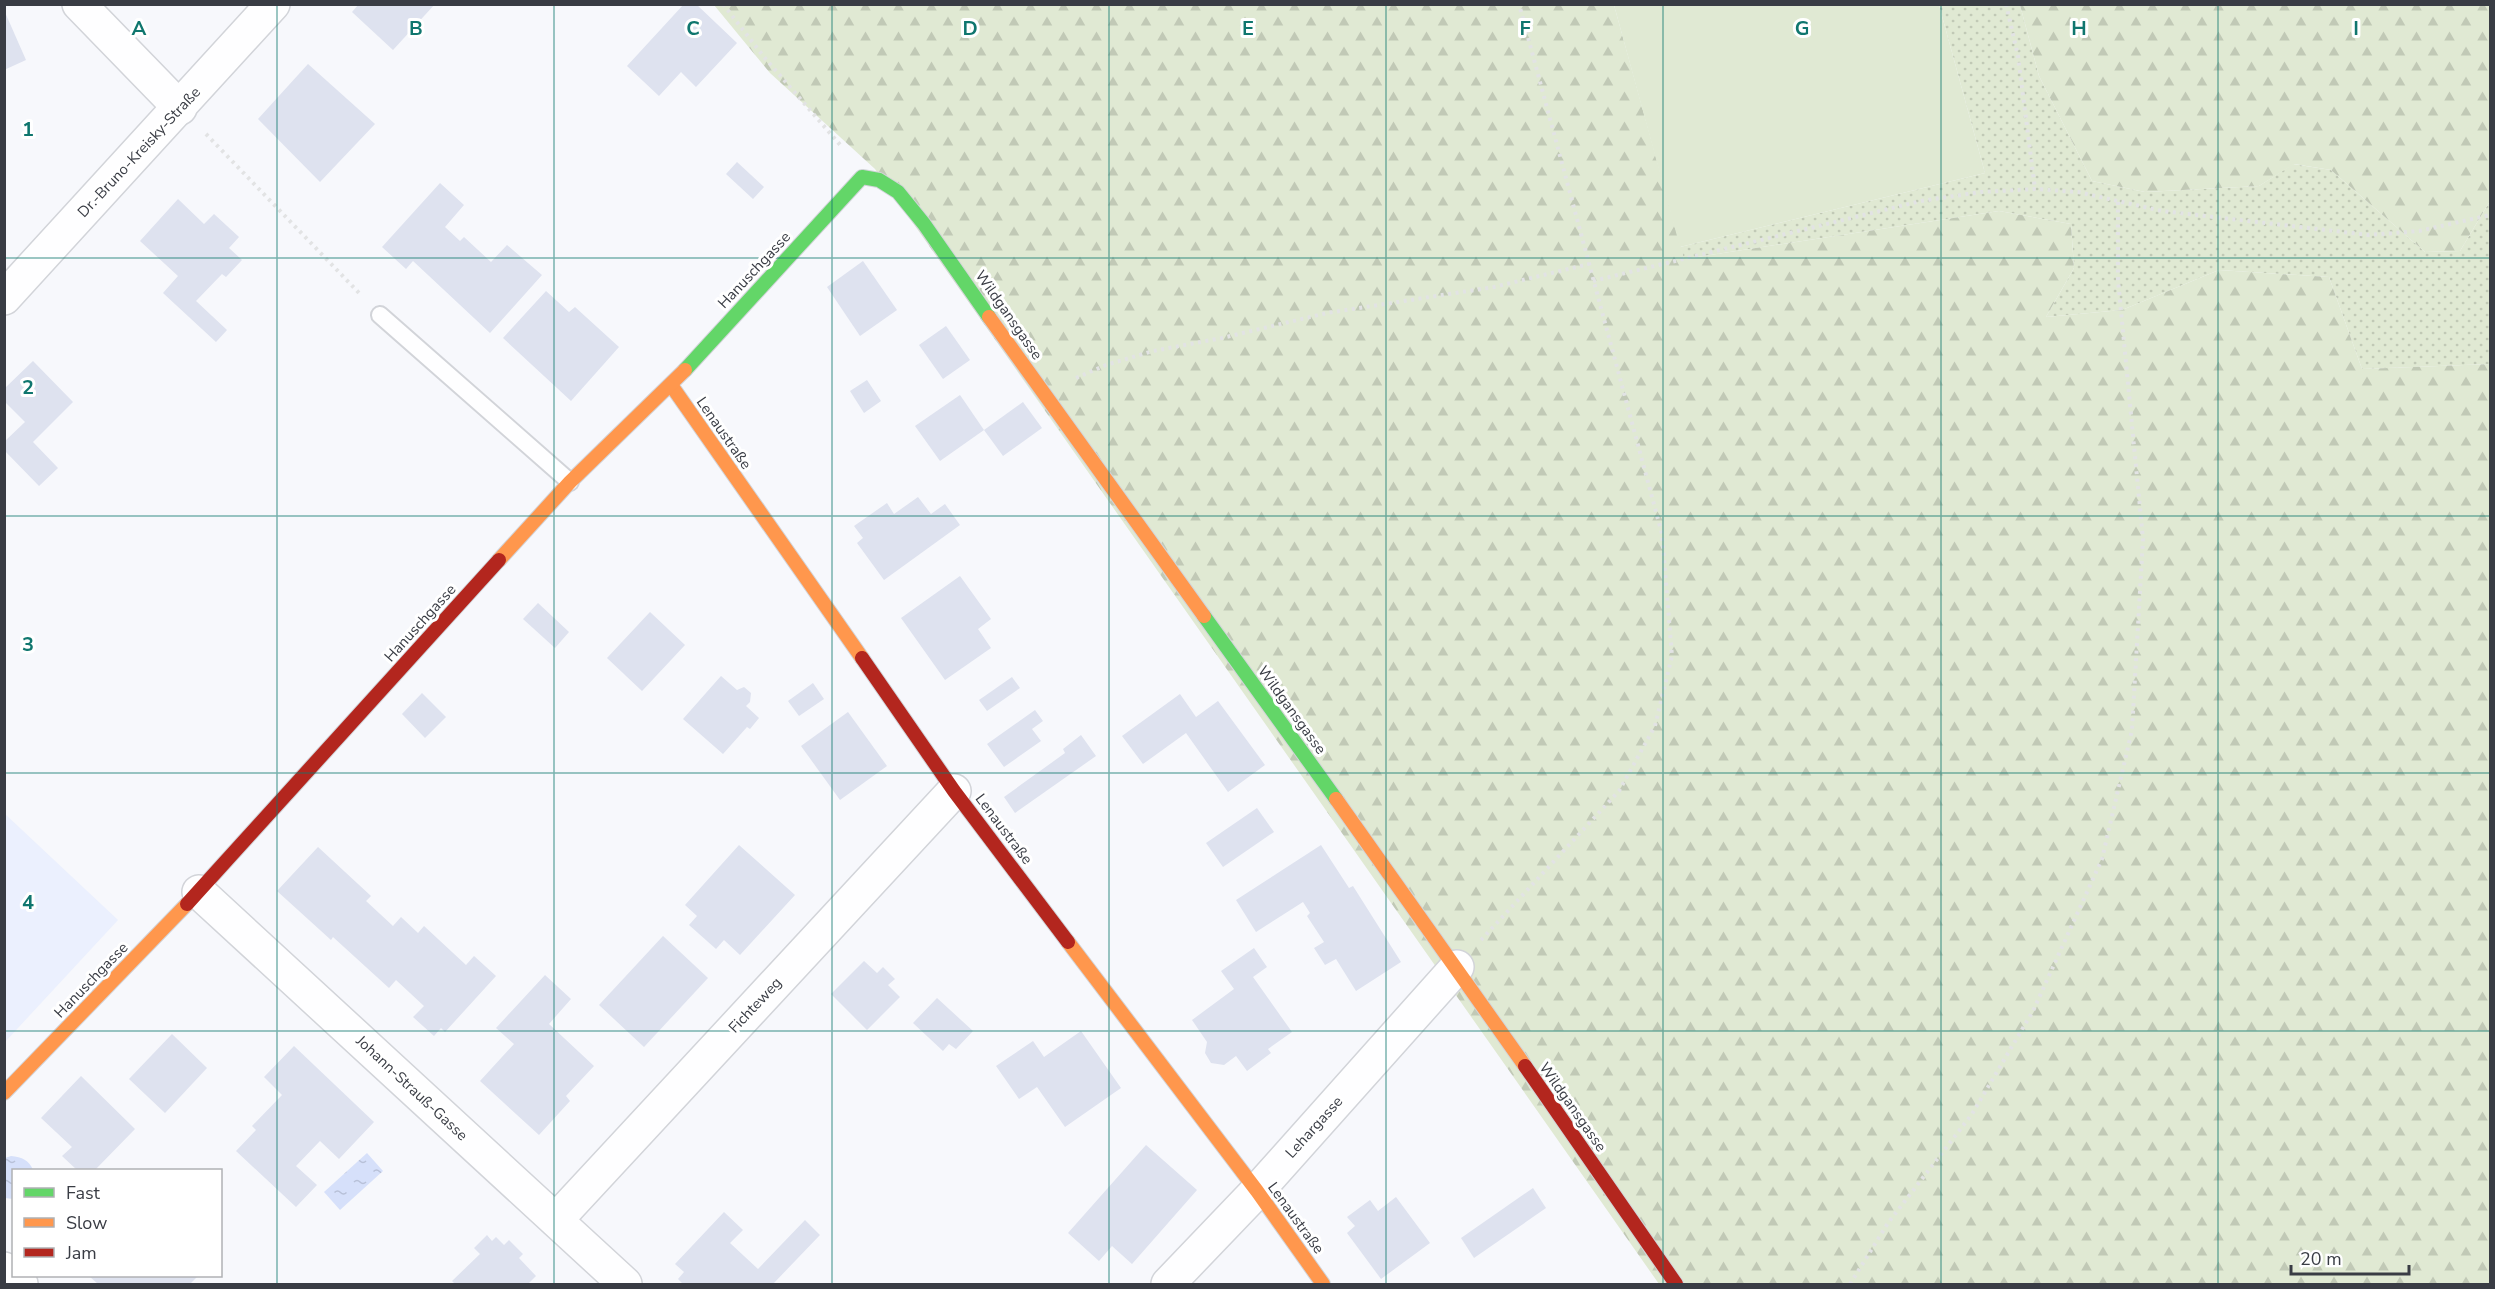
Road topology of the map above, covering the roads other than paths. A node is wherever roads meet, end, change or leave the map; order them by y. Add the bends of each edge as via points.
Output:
1 (79, 4) edge
2 (273, 4) edge
3 (180, 108) junction
4 (862, 177) joint
5 (4, 298) edge
6 (380, 315) road end
7 (671, 385) junction
8 (570, 482) junction
9 (954, 790) junction
10 (199, 892) junction
11 (1457, 967) junction
12 (4, 1093) edge
13 (1257, 1191) junction
14 (556, 1220) junction
15 (626, 1284) edge
16 (1168, 1284) edge
17 (1323, 1284) edge
18 (1676, 1284) edge

1 - 3 street
2 - 3 street, Dr.-Bruno-Kreisky-Straße
3 - 5 street, Dr.-Bruno-Kreisky-Straße
4 - 7 street, Hanuschgasse
4 - 11 street, Wildgansgasse via 879,180 898,192 924,224
6 - 8 lane
7 - 8 street, Hanuschgasse
7 - 9 street, Lenaustraße
8 - 10 street, Hanuschgasse
9 - 13 street, Lenaustraße
9 - 14 street, Fichteweg
10 - 12 street, Hanuschgasse
10 - 14 street, Johann-Strauß-Gasse
11 - 13 street, Lehargasse
11 - 18 street, Wildgansgasse
13 - 16 street, Lehargasse
13 - 17 street, Lenaustraße
14 - 15 street, Johann-Strauß-Gasse

